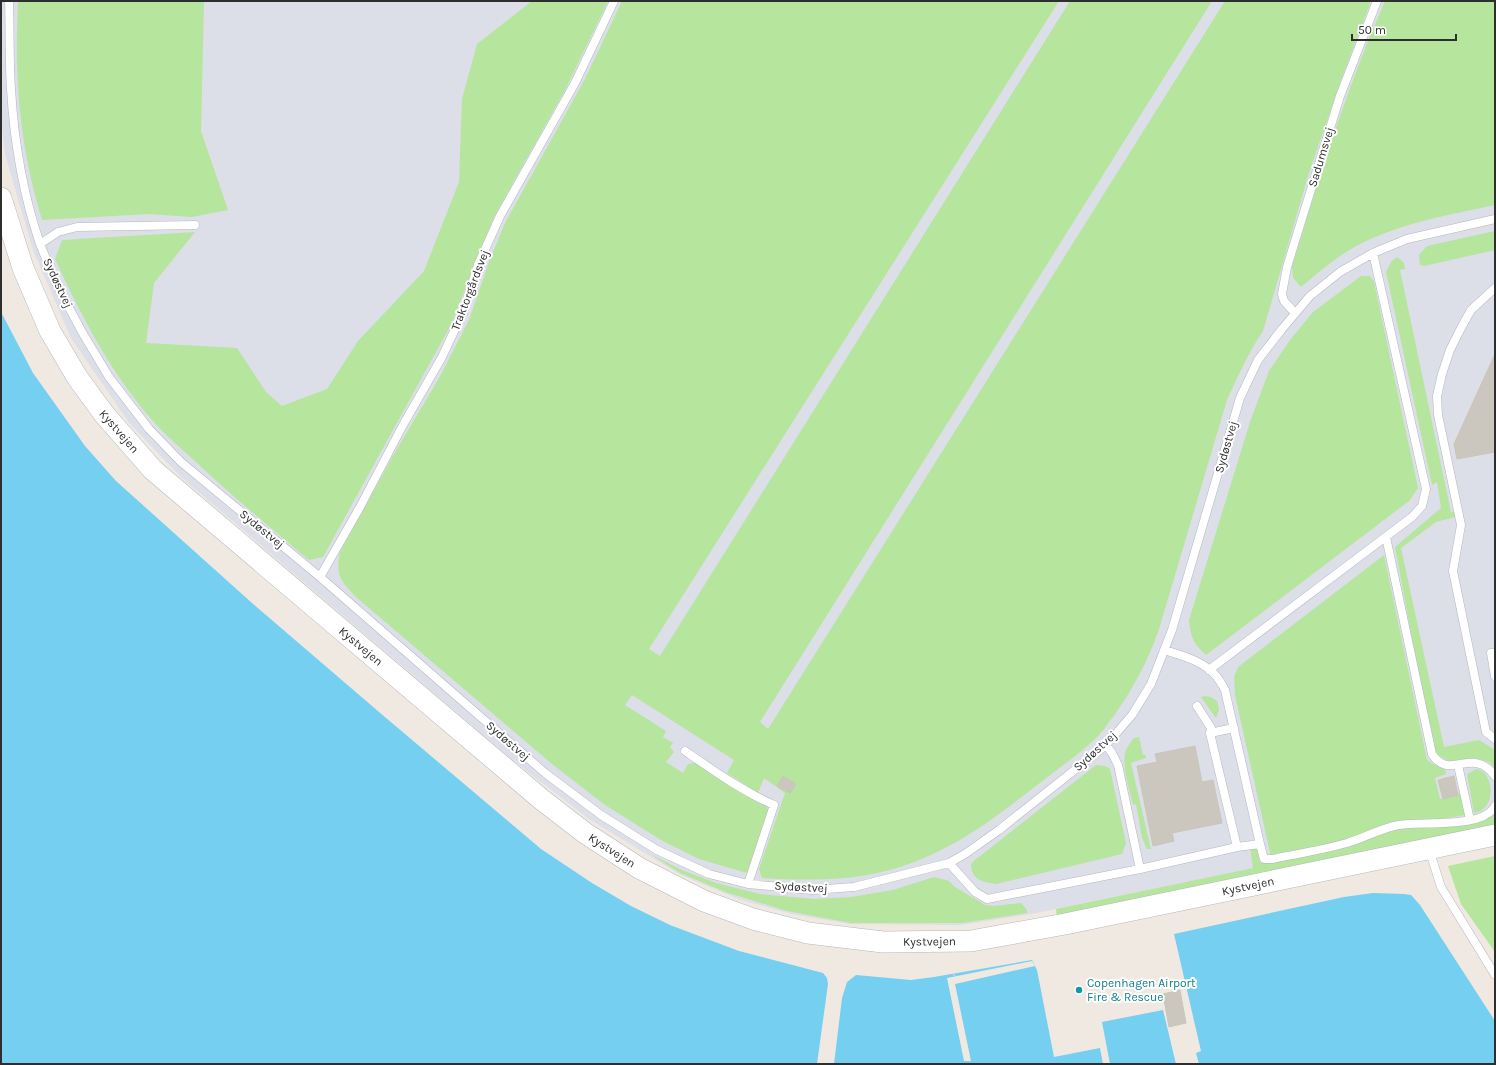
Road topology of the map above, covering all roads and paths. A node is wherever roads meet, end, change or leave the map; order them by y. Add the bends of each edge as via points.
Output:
1 (9, 1) edge
2 (614, 1) edge
3 (1377, 1) edge
4 (1, 198) edge
5 (1495, 219) edge
6 (195, 225) dead end
7 (40, 244) junction
8 (1373, 253) junction
9 (1495, 288) edge
10 (1295, 313) junction
11 (1386, 537) junction
12 (320, 577) junction
13 (1164, 650) junction
14 (1495, 652) edge
15 (1209, 670) junction
16 (1495, 676) edge
17 (1197, 706) dead end
18 (1234, 728) junction
19 (1210, 733) junction
20 (1495, 739) edge
21 (1106, 745) junction
22 (685, 752) dead end
23 (1458, 765) junction
24 (1495, 776) edge
25 (1495, 806) edge
26 (1470, 820) junction
27 (1495, 835) edge
28 (1260, 844) junction
29 (1237, 847) junction
30 (1429, 848) junction
31 (949, 863) junction
32 (1140, 868) junction
33 (748, 884) junction
34 (1495, 975) edge

1 - 7 lane, Sydøstvej via 11,89 17,153
2 - 12 lane, Traktorgårdsvej via 575,83 500,216 478,265 463,312 442,357
3 - 10 lane, Sadumsvej via 1340,96 1287,267 1282,294 1284,301
4 - 30 street, Kystvejen via 23,268 50,331 104,414 153,470 541,799 585,833 640,868 704,901 753,919 808,933 883,942 971,941 1065,924
5 - 8 lane, Sydøstvej via 1407,239
6 - 7 lane, Sydøstvej via 77,227 58,232
7 - 12 lane, Sydøstvej via 56,284 82,332 109,377 149,430 181,462
8 - 10 lane, Sydøstvej via 1340,272 1310,296
8 - 11 lane via 1426,489 1422,506
9 - 20 lane via 1471,310 1461,328 1450,350 1437,396 1438,415 1461,525 1453,571 1486,732
10 - 13 lane, Sydøstvej via 1258,360 1240,398
11 - 15 lane
11 - 23 lane via 1432,754 1444,765
12 - 33 lane, Sydøstvej via 545,773 601,815 657,850 710,874
13 - 15 lane via 1194,660
13 - 21 lane, Sydøstvej via 1150,684 1132,715
14 - 16 lane via 1491,653
15 - 18 lane via 1225,690
17 - 19 lane via 1211,728
18 - 19 lane
18 - 28 lane
19 - 29 lane
21 - 31 lane, Sydøstvej via 999,830
21 - 32 lane via 1118,765
22 - 33 lane via 736,786 774,805
23 - 24 lane via 1478,763
23 - 26 lane
25 - 26 lane via 1479,819
26 - 28 lane via 1399,825 1348,842 1272,859 1264,859
27 - 30 street, Kystvejen
28 - 29 lane
29 - 32 lane
30 - 34 lane via 1441,887
31 - 32 lane via 975,892 987,899
31 - 33 lane, Sydøstvej via 854,887 812,890

